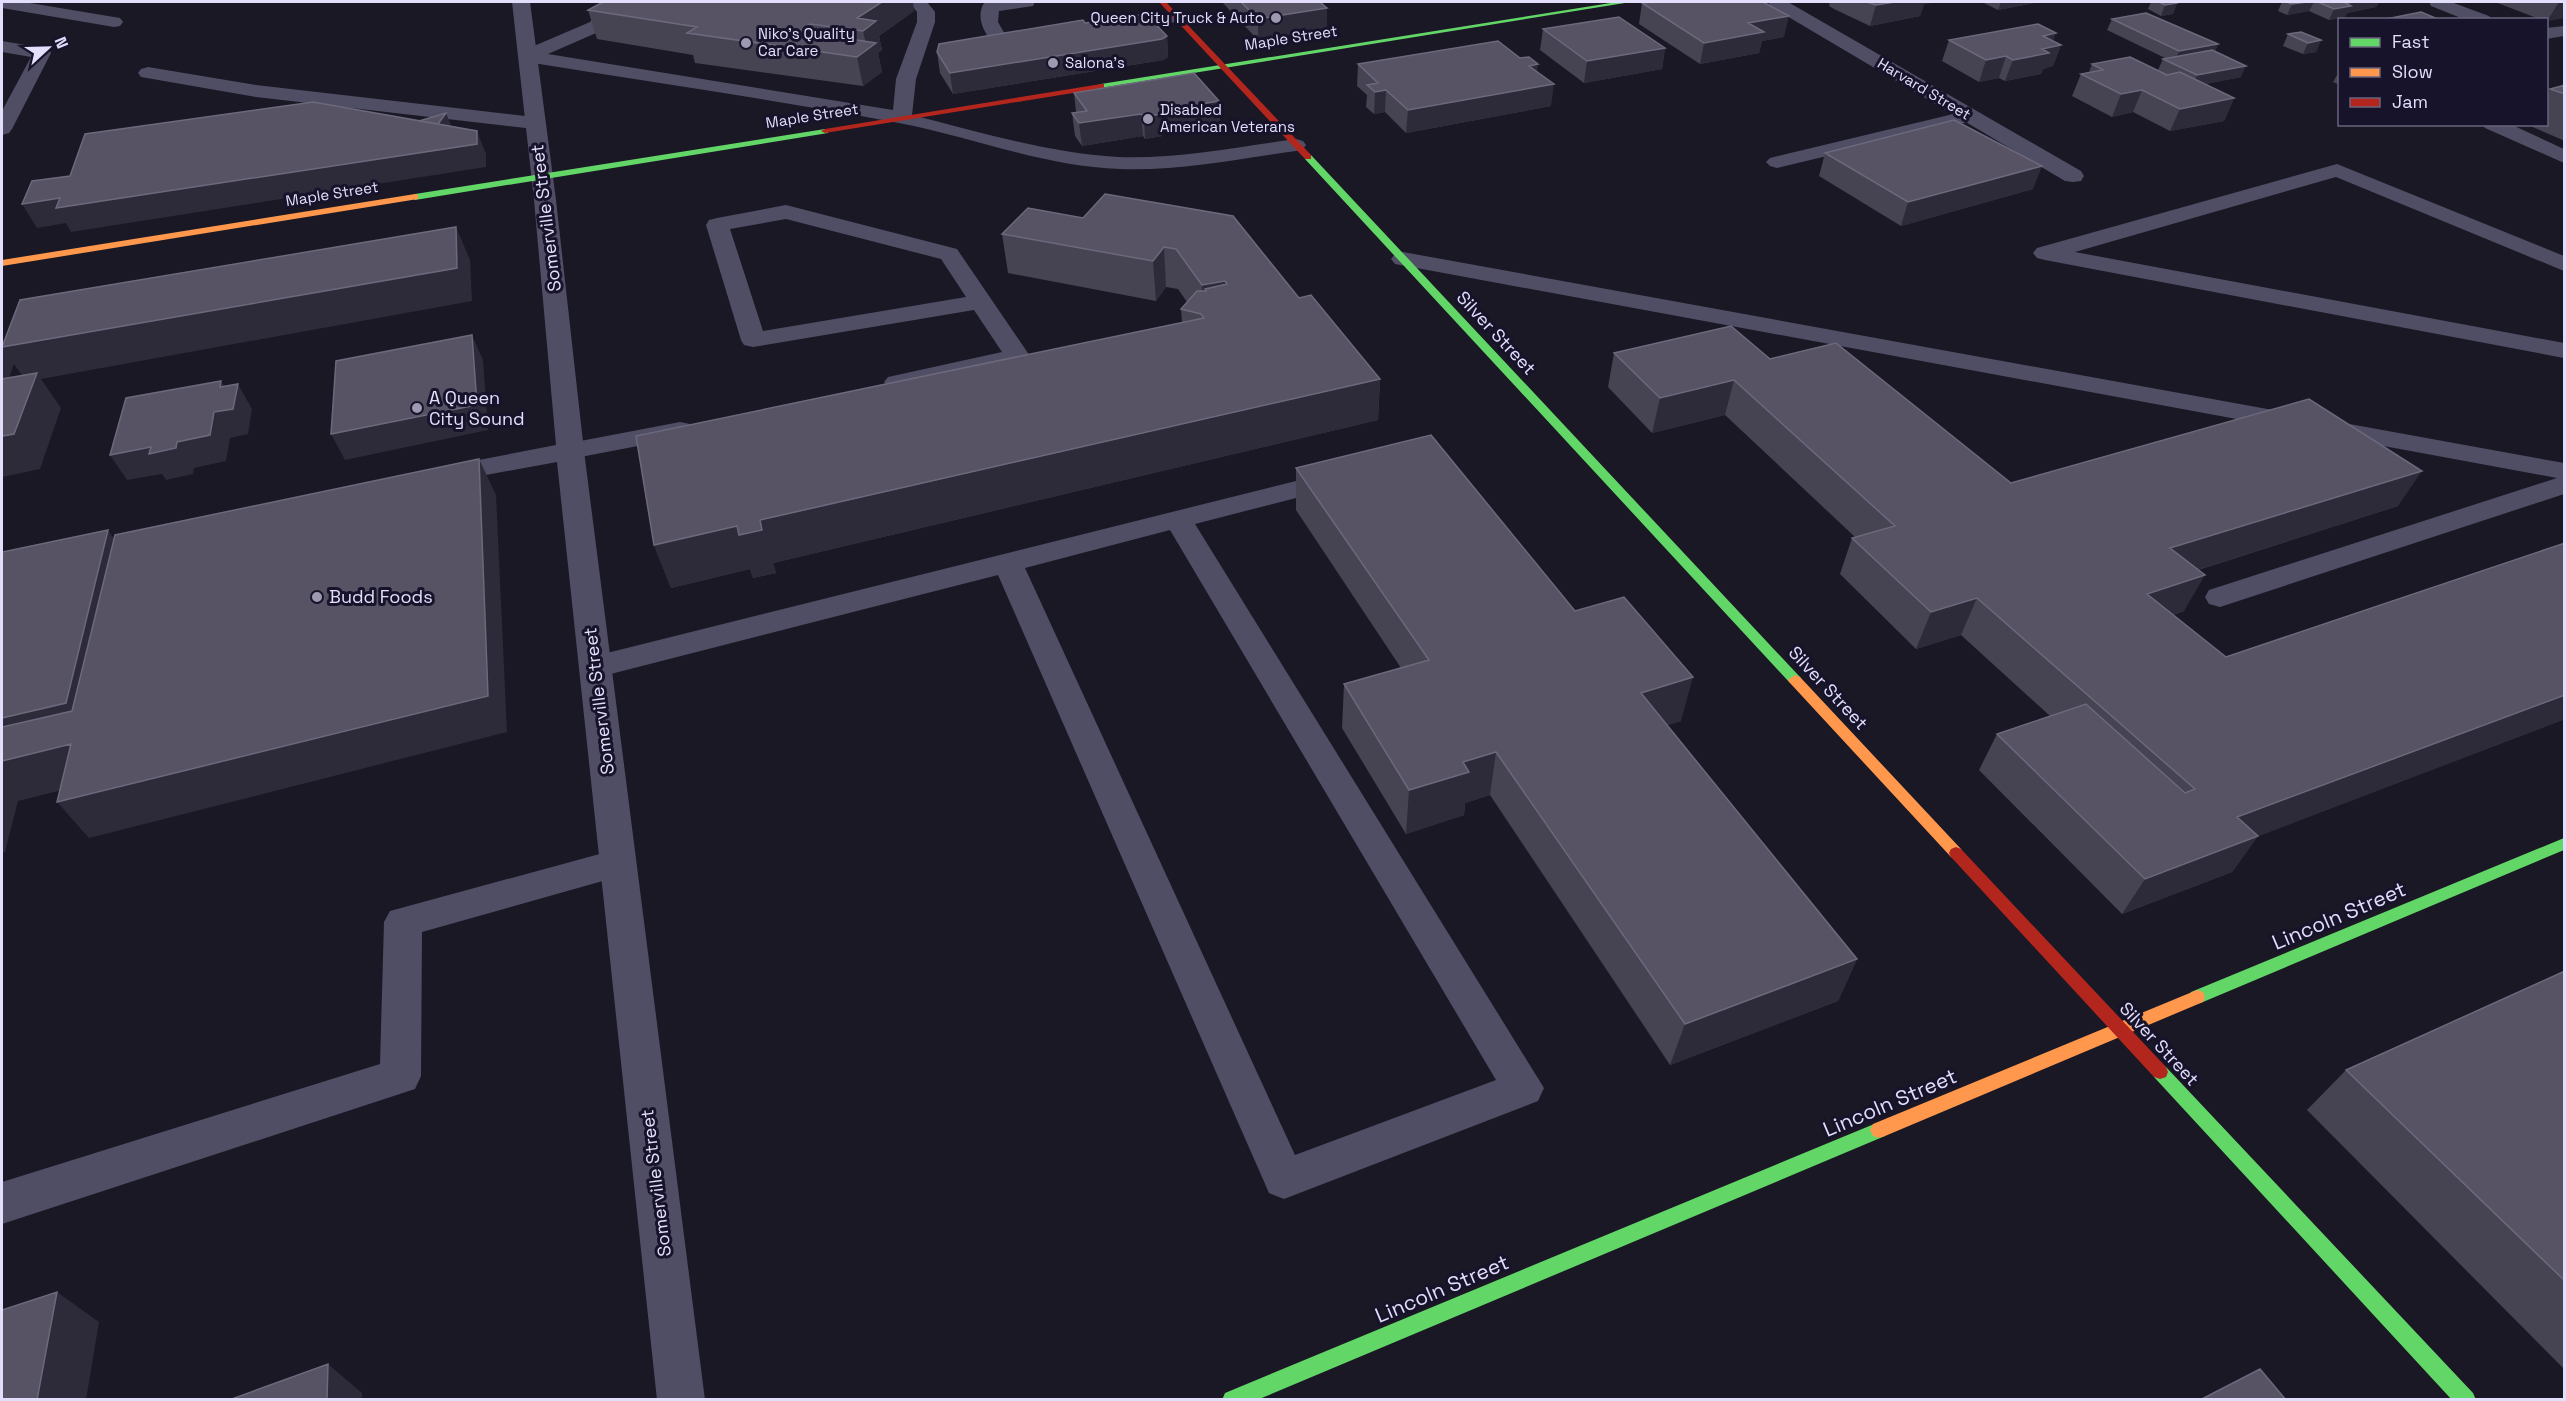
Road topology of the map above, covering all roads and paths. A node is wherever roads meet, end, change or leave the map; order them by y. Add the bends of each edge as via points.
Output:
1 (521, 2) edge
2 (612, 2) edge
3 (918, 2) edge
4 (1027, 2) edge
5 (1163, 2) edge
6 (1627, 2) edge
7 (1776, 2) edge
8 (2437, 2) edge
9 (2, 3) edge
10 (1177, 17) junction
11 (2478, 18) edge
12 (114, 22) dead end
13 (1090, 29) edge
14 (2565, 31) edge
15 (1057, 34) edge
16 (2548, 34) edge
17 (2, 47) edge
18 (527, 56) junction
19 (1222, 66) junction
20 (148, 73) dead end
21 (1970, 116) junction
22 (902, 118) junction
23 (534, 123) junction
24 (2496, 126) edge
25 (2, 129) edge
26 (1296, 145) junction
27 (2565, 157) edge
28 (1778, 162) dead end
29 (2073, 176) dead end
30 (543, 178) junction
31 (1403, 259) junction
32 (2, 263) edge
33 (2565, 264) edge
34 (980, 302) junction
35 (2565, 351) edge
36 (877, 387) edge
37 (703, 425) edge
38 (570, 451) junction
39 (2565, 471) edge
40 (1354, 474) edge
41 (415, 480) edge
42 (2565, 484) edge
43 (1178, 519) junction
44 (1007, 562) junction
45 (2220, 597) dead end
46 (595, 667) junction
47 (2565, 844) edge
48 (618, 863) junction
49 (2121, 1029) junction
50 (2, 1203) edge
51 (681, 1400) edge
52 (1232, 1400) edge
53 (2466, 1400) edge

1 - 18 street, Somerville Street
2 - 18 street via 597,26
3 - 22 street via 926,12 926,22 906,79
4 - 15 street via 990,7 989,21 1000,42
5 - 10 street, Silver Street
6 - 19 street, Maple Street
7 - 21 street, Harvard Street
8 - 11 street
9 - 12 street
10 - 13 street
10 - 19 street, Silver Street
14 - 16 street
17 - 25 street via 42,53
18 - 22 street
18 - 23 street, Somerville Street
19 - 22 street, Maple Street
19 - 26 street, Silver Street
20 - 23 street via 256,91
21 - 28 street
21 - 29 street, Harvard Street
22 - 26 street via 1009,147 1119,162 1175,162
22 - 30 street, Maple Street
23 - 30 street, Somerville Street
24 - 27 street
26 - 31 street, Silver Street
30 - 32 street, Maple Street
30 - 38 street, Somerville Street
31 - 39 street
31 - 49 street, Silver Street
33 - 35 street via 2337,170 2045,253
34 - 34 street via 949,254 786,212 717,225 753,340
34 - 36 street via 1017,356
37 - 38 street
38 - 41 street
38 - 46 street, Somerville Street
40 - 43 street
42 - 45 street
43 - 44 street
43 - 44 street via 1524,1088 1284,1179
44 - 46 street
46 - 48 street, Somerville Street
47 - 49 street, Lincoln Street
48 - 50 street via 403,922 400,1076
48 - 51 street, Somerville Street
49 - 52 street, Lincoln Street
49 - 53 street, Silver Street

